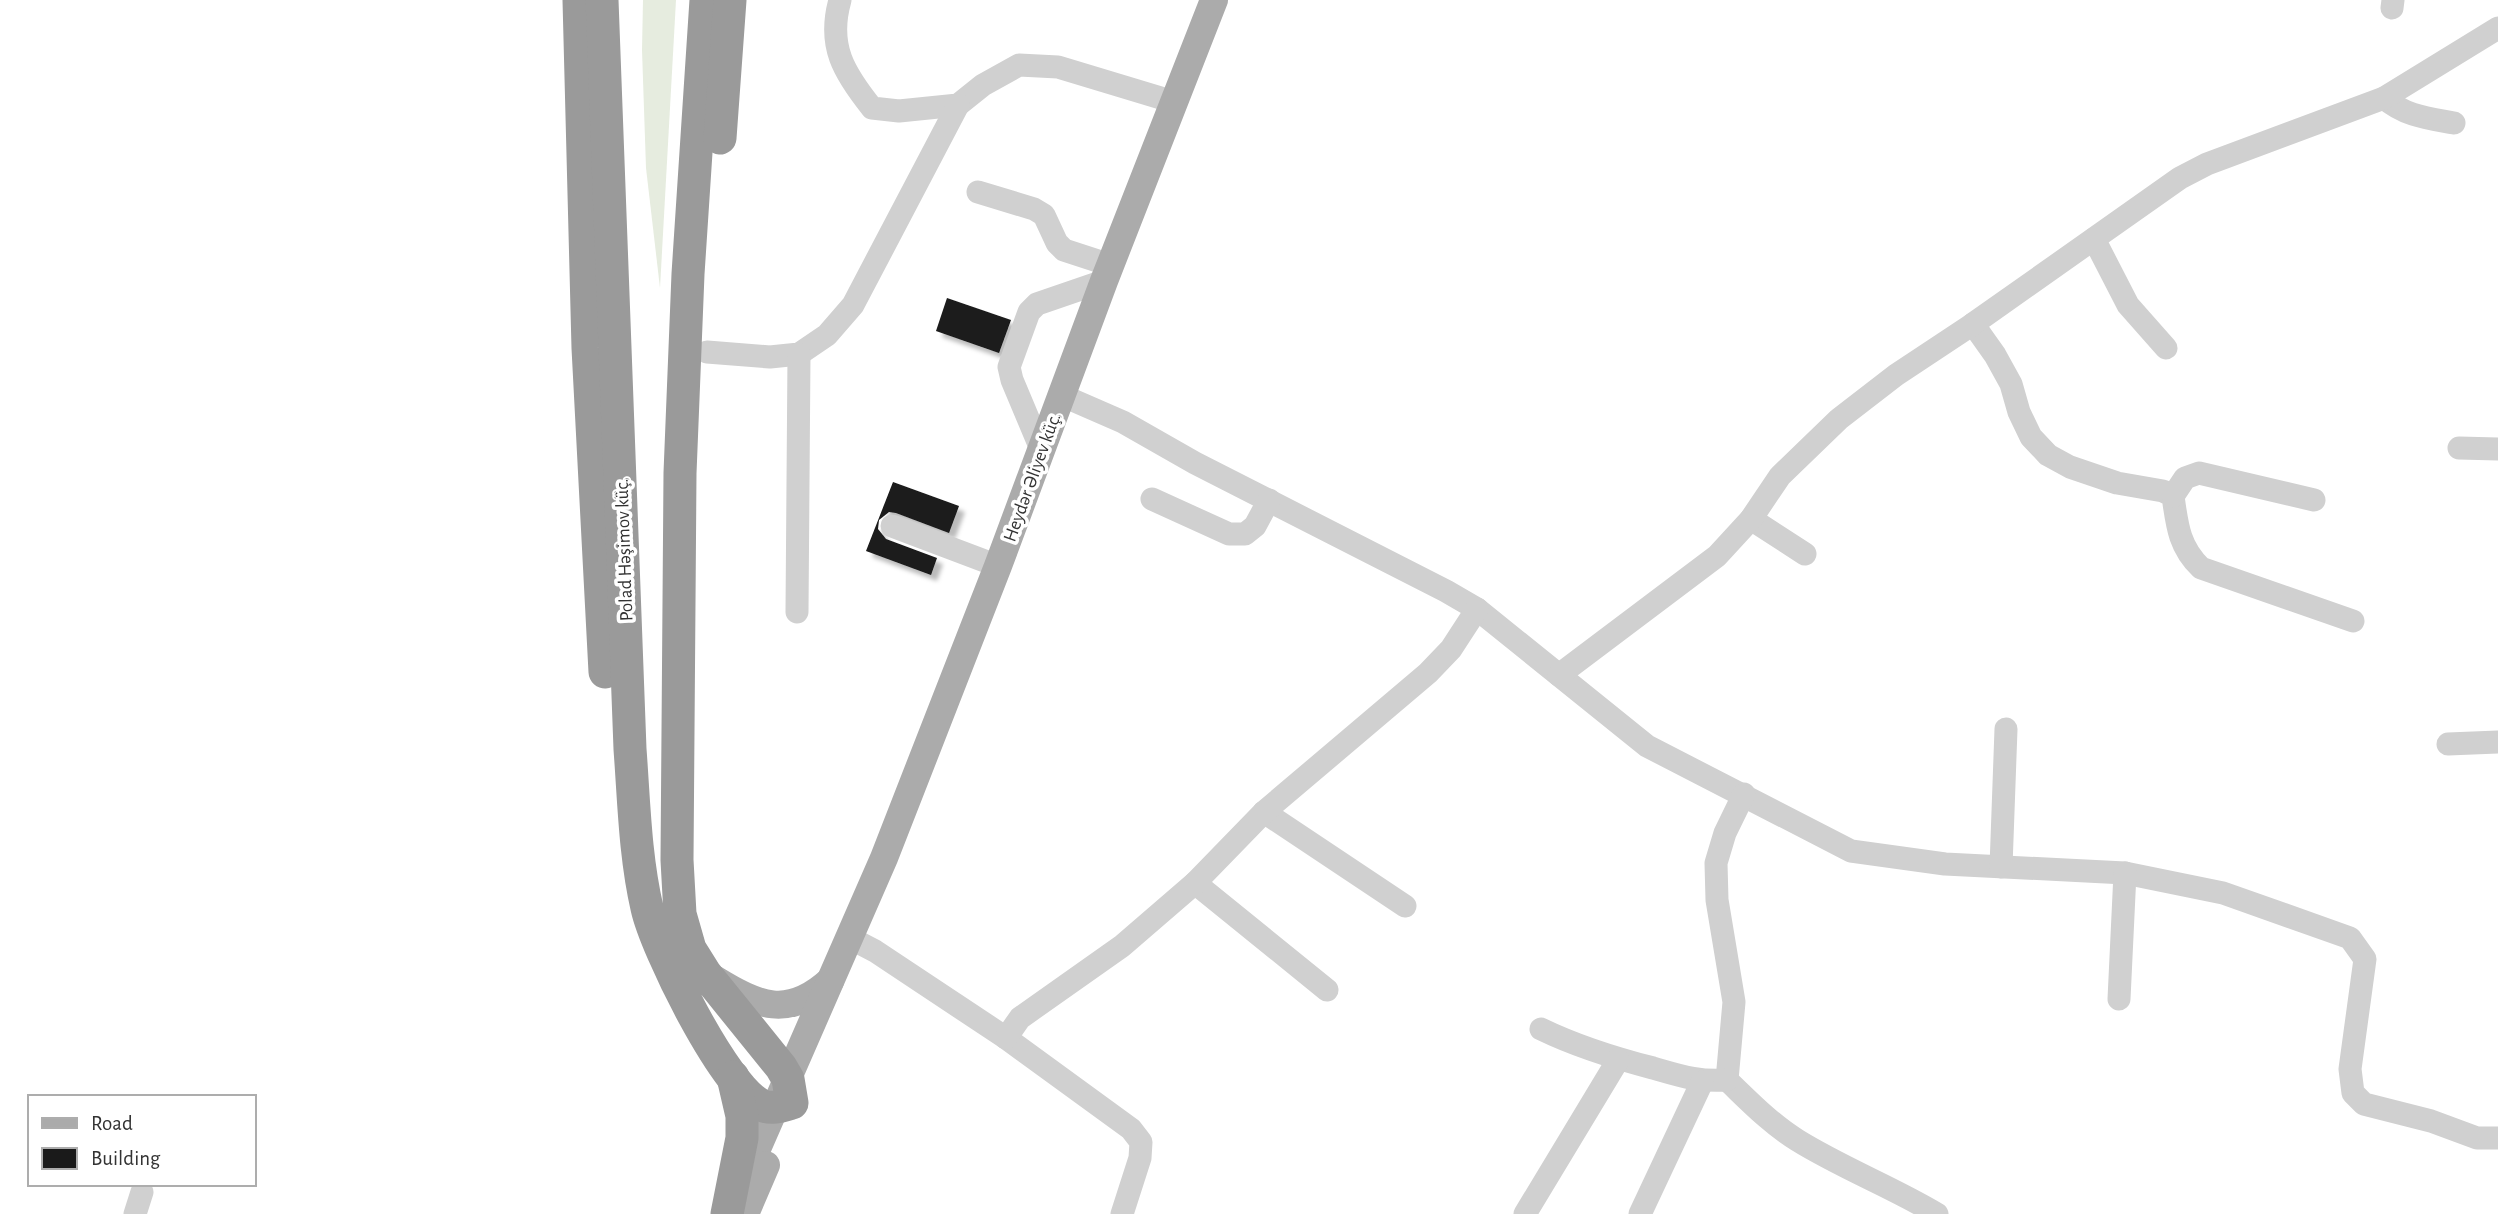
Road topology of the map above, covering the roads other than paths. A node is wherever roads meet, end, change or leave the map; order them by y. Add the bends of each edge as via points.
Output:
1 (579, 0) edge
2 (603, 0) edge
3 (706, 0) edge
4 (730, 0) edge
5 (840, 0) edge
6 (1214, 0) edge
7 (2498, 28) edge
8 (2384, 98) junction
9 (1174, 102) junction
10 (958, 105) junction
11 (2454, 123) dead end
12 (978, 192) dead end
13 (2094, 239) junction
14 (1107, 273) junction
15 (1973, 324) junction
16 (2166, 348) dead end
17 (707, 352) junction
18 (799, 355) junction
19 (1061, 395) junction
20 (2459, 448) dead end
21 (1041, 449) junction
22 (2498, 449) edge
23 (2173, 496) junction
24 (1152, 499) dead end
25 (1269, 500) junction
26 (2314, 500) dead end
27 (1751, 519) junction
28 (892, 526) dead end
29 (1805, 554) dead end
30 (998, 566) junction
31 (1477, 609) junction
32 (797, 612) dead end
33 (2353, 621) dead end
34 (1559, 675) junction
35 (2006, 729) dead end
36 (2498, 742) edge
37 (2448, 744) dead end
38 (678, 751) junction
39 (1744, 794) junction
40 (1264, 812) junction
41 (2001, 867) junction
42 (640, 872) junction
43 (2124, 873) junction
44 (1195, 883) junction
45 (1405, 906) dead end
46 (847, 945) junction
47 (705, 973) junction
48 (830, 981) junction
49 (1326, 990) dead end
50 (2119, 999) dead end
51 (1541, 1029) dead end
52 (1006, 1038) junction
53 (1618, 1060) junction
54 (733, 1077) junction
55 (1727, 1080) junction
56 (1702, 1082) junction
57 (792, 1103) junction
58 (2498, 1138) edge
59 (1904, 1205) edge
60 (727, 1214) edge
61 (745, 1214) edge
62 (1122, 1214) edge
63 (1525, 1214) edge
64 (1640, 1214) edge
65 (1937, 1214) edge

1 - 42 highway via 588,348 606,677 622,802
2 - 42 highway, Polad Həşimov küç. via 630,749
3 - 38 highway via 680,473
4 - 17 highway
5 - 10 street via 835,44 850,81 872,108 899,111
6 - 9 main road, Heydər Əliyev küç.
7 - 8 street
8 - 11 street via 2412,116
8 - 13 street via 2207,164
9 - 10 street via 1058,67 1019,65
9 - 14 main road, Heydər Əliyev küç.
10 - 18 street via 853,305 827,335
12 - 14 street via 1044,215 1064,250
13 - 15 street
13 - 16 street via 2129,306
14 - 19 main road, Heydər Əliyev küç.
14 - 21 street via 1037,304 1029,312 1009,367
15 - 23 street via 2011,384 2031,437 2048,455 2117,484
15 - 27 street via 1896,374 1839,419 1780,476
17 - 18 street
17 - 38 highway
18 - 32 street
19 - 21 main road, Heydər Əliyev küç.
19 - 25 street via 1123,422
20 - 22 street
21 - 30 main road, Heydər Əliyev küç.
23 - 26 street via 2185,478 2199,473
23 - 33 street via 2178,532 2189,556 2201,568
24 - 25 street via 1229,534 1245,534 1255,526
25 - 31 street
27 - 29 street
27 - 34 street via 1717,556
28 - 30 street
30 - 46 main road, Heydər Əliyev küç.
31 - 34 street
31 - 40 street via 1451,649 1428,673
34 - 39 street via 1647,746
35 - 41 street
36 - 37 street
38 - 47 highway via 680,914 690,949
39 - 41 street via 1851,851
39 - 55 street via 1716,863 1717,900 1734,1002
40 - 44 street
40 - 45 street
41 - 43 street
42 - 54 highway, Polad Həşimov küç. via 659,947
43 - 50 street
43 - 58 street via 2223,893 2350,938 2365,959 2350,1069 2353,1093 2364,1104 2477,1138
44 - 49 street
44 - 52 street via 1122,946 1020,1018
46 - 48 main road
46 - 52 street via 875,951
46 - 57 main road
47 - 48 main road via 768,1005 790,1006 806,1000
47 - 57 highway via 781,1068
48 - 60 main road
51 - 53 street
52 - 62 street via 1131,1129 1141,1142
53 - 56 street
53 - 63 street
54 - 57 highway via 763,1106
54 - 60 highway via 742,1138
55 - 56 street
55 - 59 street via 1797,1140
56 - 64 street
57 - 61 main road
59 - 65 street

